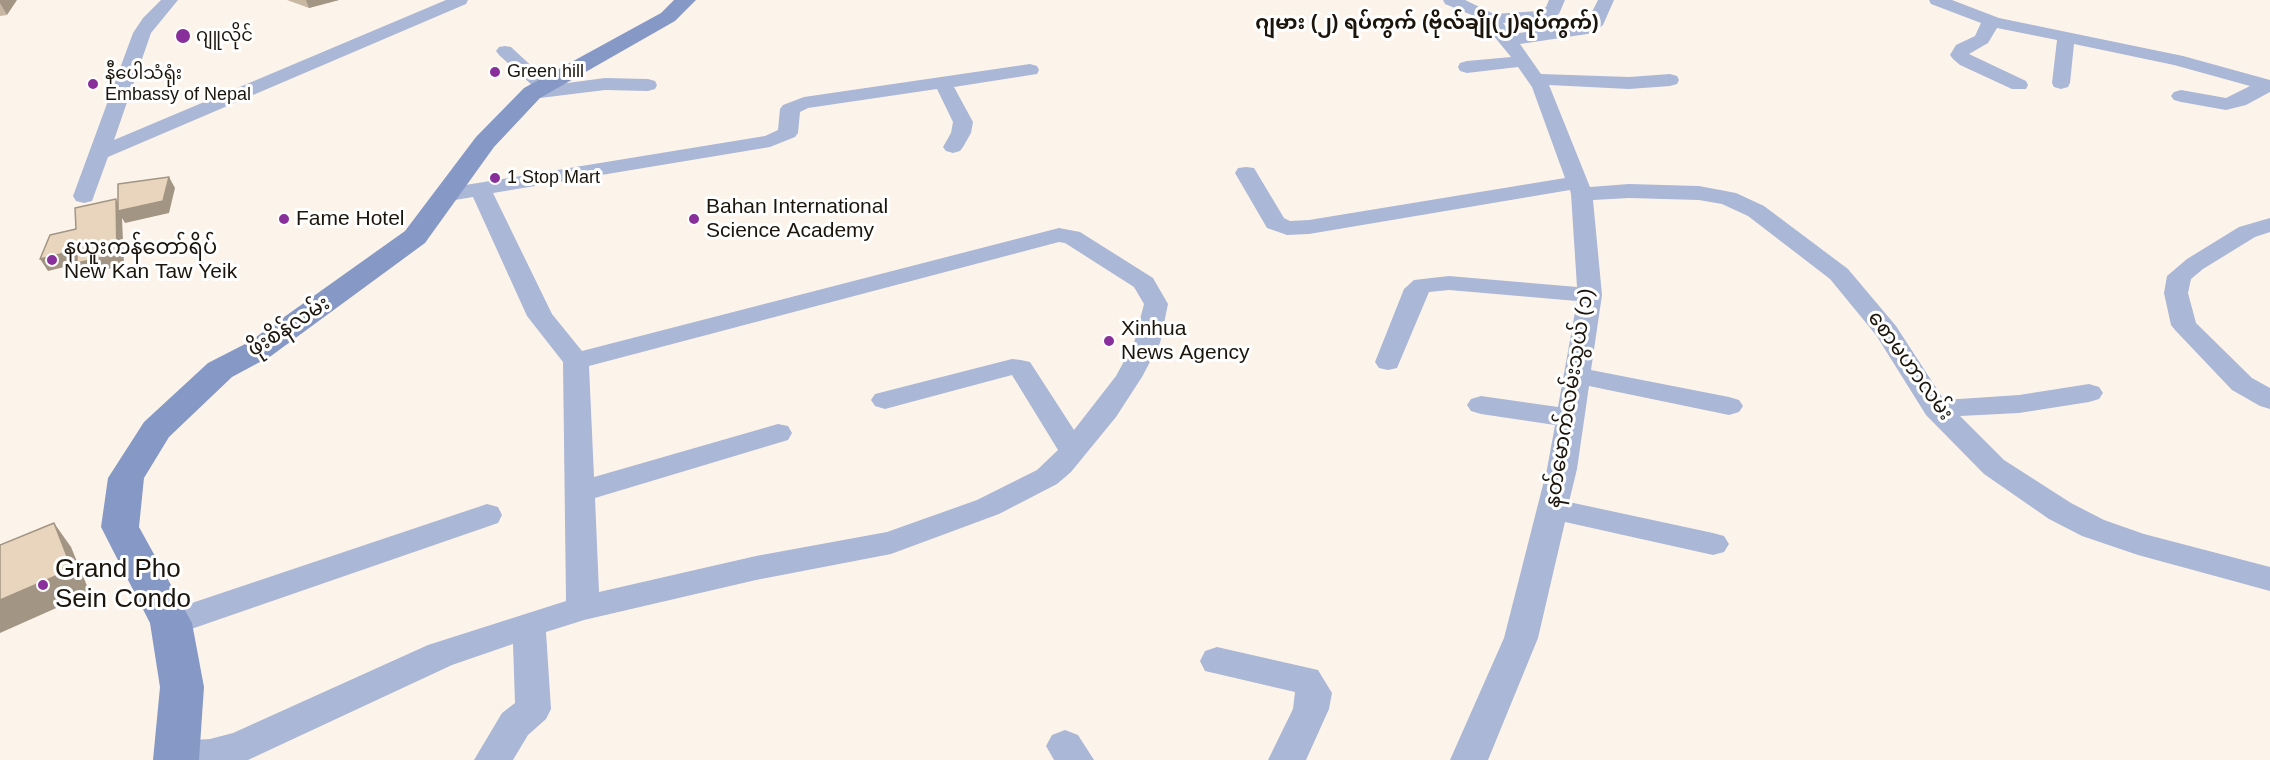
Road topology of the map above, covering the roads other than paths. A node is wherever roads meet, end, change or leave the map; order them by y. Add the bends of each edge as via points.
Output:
1 (170, 0) edge
2 (460, 0) edge
3 (686, 0) edge
4 (1451, 0) edge
5 (1557, 0) edge
6 (1606, 0) edge
7 (1937, 0) edge
8 (1490, 19) junction
9 (1994, 22) junction
10 (2066, 37) junction
11 (394, 48) dead end
12 (505, 51) dead end
13 (1522, 60) junction
14 (304, 64) junction
15 (1467, 67) dead end
16 (1030, 70) dead end
17 (1670, 80) dead end
18 (943, 83) junction
19 (2061, 83) dead end
20 (648, 85) dead end
21 (2019, 85) dead end
22 (2268, 86) edge
23 (537, 89) junction
24 (2181, 96) dead end
25 (953, 147) dead end
26 (100, 153) junction
27 (1245, 173) dead end
28 (1580, 188) junction
29 (481, 190) junction
30 (449, 194) junction
31 (84, 196) dead end
32 (2270, 225) edge
33 (1590, 295) junction
34 (576, 361) junction
35 (1388, 362) dead end
36 (1576, 375) junction
37 (2089, 393) dead end
38 (885, 400) dead end
39 (2270, 400) edge
40 (1481, 405) dead end
41 (1729, 406) dead end
42 (1936, 409) junction
43 (1570, 418) junction
44 (778, 433) dead end
45 (1073, 451) junction
46 (580, 492) junction
47 (1553, 509) junction
48 (487, 515) dead end
49 (1713, 544) dead end
50 (2270, 579) edge
51 (583, 608) junction
52 (171, 623) junction
53 (529, 625) junction
54 (1217, 661) dead end
55 (177, 758) edge
56 (493, 760) edge
57 (1287, 760) edge
58 (1469, 760) edge

1 - 26 street via 142,33
2 - 14 street
3 - 23 main road, ဖိုးစိန်လမ်း via 668,17
4 - 8 street, နတ်မောက်လမ်းသွယ် (၁)
5 - 8 street via 1553,10 1541,16
6 - 13 street via 1594,25
7 - 9 street
8 - 13 street, နတ်မောက်လမ်းသွယ် (၁)
9 - 10 street
9 - 21 street via 1982,39 1962,49 1959,55
10 - 19 street
10 - 22 street via 2177,60
11 - 14 street
12 - 23 street
13 - 15 street
13 - 17 street via 1629,83
13 - 28 street, နတ်မောက်လမ်းသွယ် (၁) via 1541,87
14 - 26 street
16 - 18 street
18 - 25 street via 963,122
18 - 29 street via 804,103 790,109 788,133 770,141
20 - 23 street
22 - 24 street via 2226,104
23 - 30 main road, ဖိုးစိန်လမ်း via 485,142
26 - 31 street
27 - 28 street, စောမဟာလမ်း via 1275,223 1287,228
28 - 33 street, နတ်မောက်လမ်းသွယ် (၁)
28 - 42 street, စောမဟာလမ်း via 1699,193 1728,198 1756,211 1839,274 1887,331
29 - 30 street
29 - 34 street via 540,316
30 - 52 main road, ဖိုးစိန်လမ်း via 416,237 260,349 220,370 156,430 126,478 120,527
32 - 39 street via 2247,232 2195,264 2179,276 2176,293 2184,325 2242,384
33 - 35 street via 1424,285 1416,289
33 - 36 street, နတ်မောက်လမ်းသွယ် (၁)
34 - 45 street via 1066,235 1144,283 1156,303 1154,324 1129,377
34 - 46 street
36 - 41 street
36 - 43 street, နတ်မောက်လမ်းသွယ် (၁)
37 - 42 street via 2019,404
38 - 45 street via 1012,367 1021,369
40 - 43 street
42 - 50 street, စောမဟာလမ်း via 1994,467 2060,512 2138,544
43 - 47 street, နတ်မောက်လမ်းသွယ် (၁)
44 - 46 street
45 - 51 street via 1061,465 1030,486 988,507 891,543 756,568
46 - 51 street
47 - 49 street
47 - 58 street, နတ်မောက်လမ်းသွယ် (၁) via 1521,638
48 - 52 street
51 - 53 street
52 - 55 main road, ဖိုးစိန်လမ်း via 182,687
53 - 55 street via 440,655 240,747
53 - 56 street via 533,709 515,724
54 - 57 street via 1306,680 1314,693 1311,709

